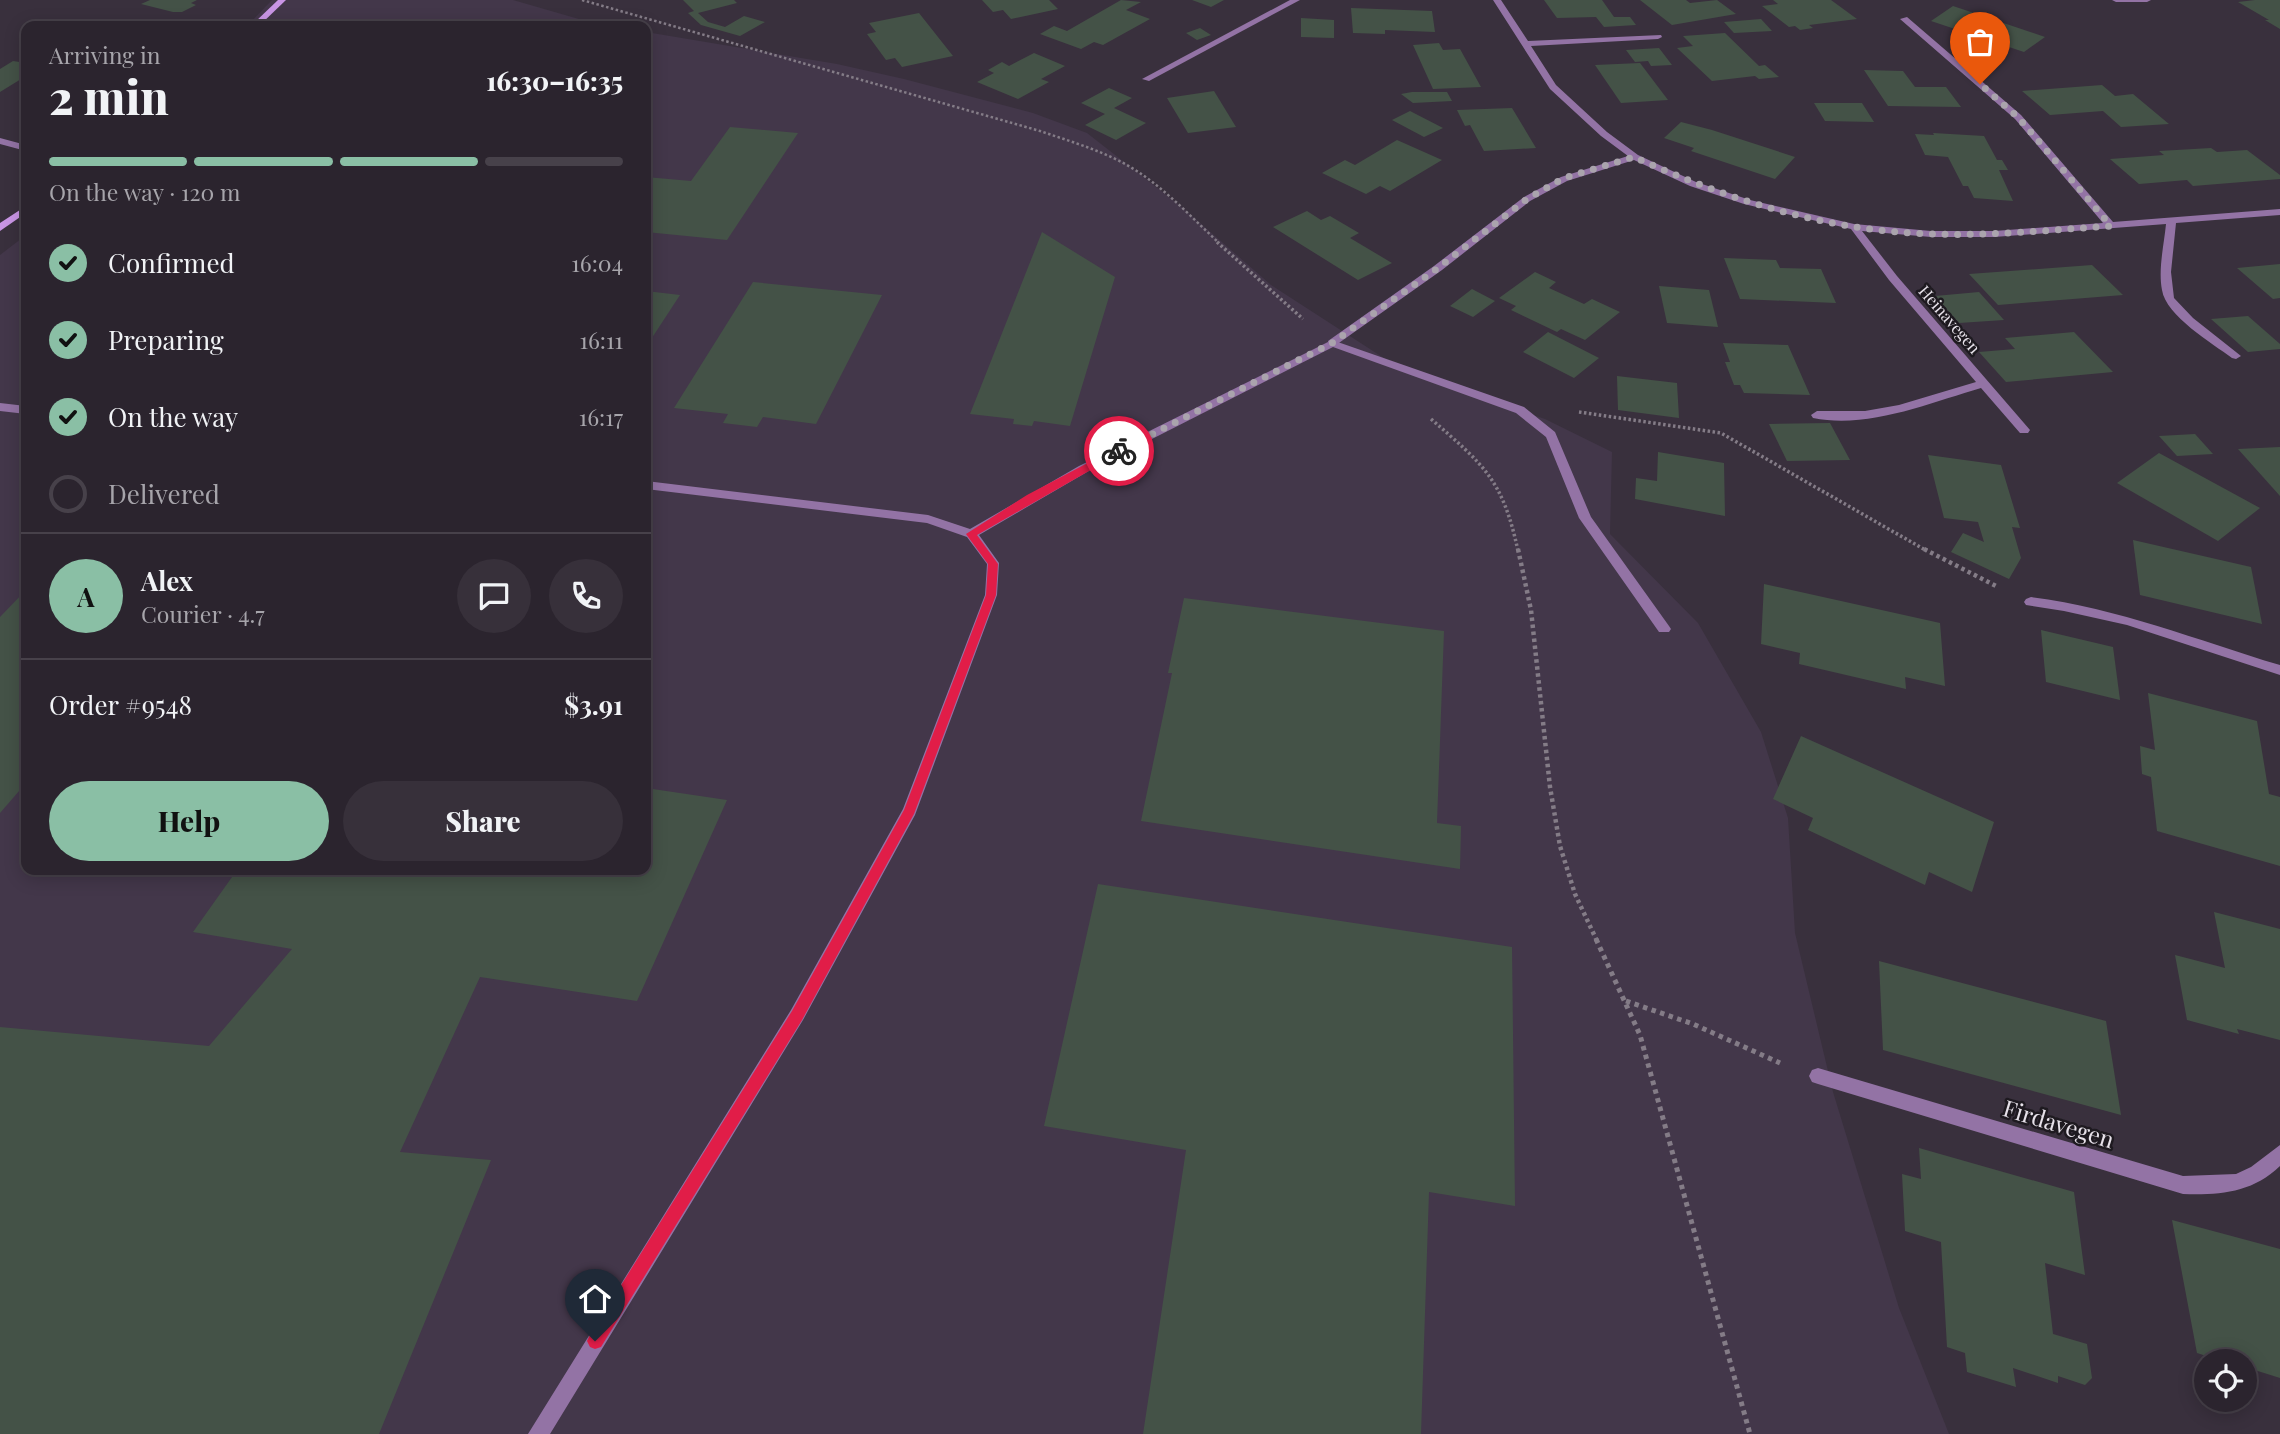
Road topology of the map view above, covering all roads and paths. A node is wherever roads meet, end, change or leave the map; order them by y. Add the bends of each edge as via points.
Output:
1 (282, 0) edge
2 (582, 0) edge
3 (1296, 0) edge
4 (1497, 0) edge
5 (2116, 0) edge
6 (2147, 0) edge
7 (1904, 19) dead end
8 (260, 21) edge
9 (1658, 37) dead end
10 (1527, 44) junction
11 (1146, 79) dead end
12 (0, 141) edge
13 (21, 147) edge
14 (1634, 157) junction
15 (2280, 212) edge
16 (21, 213) edge
17 (2171, 221) junction
18 (2111, 226) junction
19 (1854, 227) junction
20 (0, 228) edge
21 (1332, 343) junction
22 (2236, 356) dead end
23 (1985, 383) junction
24 (0, 407) edge
25 (21, 409) edge
26 (1520, 410) junction
27 (1425, 415) dead end
28 (1817, 415) dead end
29 (2024, 430) dead end
30 (651, 486) edge
31 (971, 534) junction
32 (2031, 602) joint
33 (1664, 629) dead end
34 (2280, 670) edge
35 (1625, 1000) junction
36 (1818, 1076) joint
37 (2280, 1154) edge
38 (538, 1434) edge
39 (1750, 1434) edge

1 - 8 main road
2 - 21 path via 1040,131 1105,154 1162,189 1262,285
3 - 11 street
4 - 10 street
5 - 6 street
7 - 18 street via 2018,117
9 - 10 street
10 - 14 street via 1553,87
12 - 13 street
14 - 19 street via 1746,202
14 - 21 street via 1564,178 1527,199
15 - 17 street
16 - 20 main road
17 - 18 street
17 - 22 street via 2169,298
18 - 19 street via 1994,234
19 - 23 street, Heinavegen
21 - 26 street
21 - 31 street via 1083,469
23 - 28 street via 1865,415
23 - 29 street, Heinavegen
24 - 25 street
26 - 32 path via 1544,407 1721,433 1955,567
26 - 33 street via 1551,435 1585,518
27 - 35 path via 1480,462 1501,493 1512,523 1531,610 1560,846 1575,894
30 - 31 street via 928,519
31 - 38 street via 993,564 991,595 910,811 797,1015
32 - 34 street via 2113,615
35 - 36 path
35 - 39 path via 1640,1035
36 - 37 street, Firdavegen via 2182,1185 2228,1186 2261,1173

